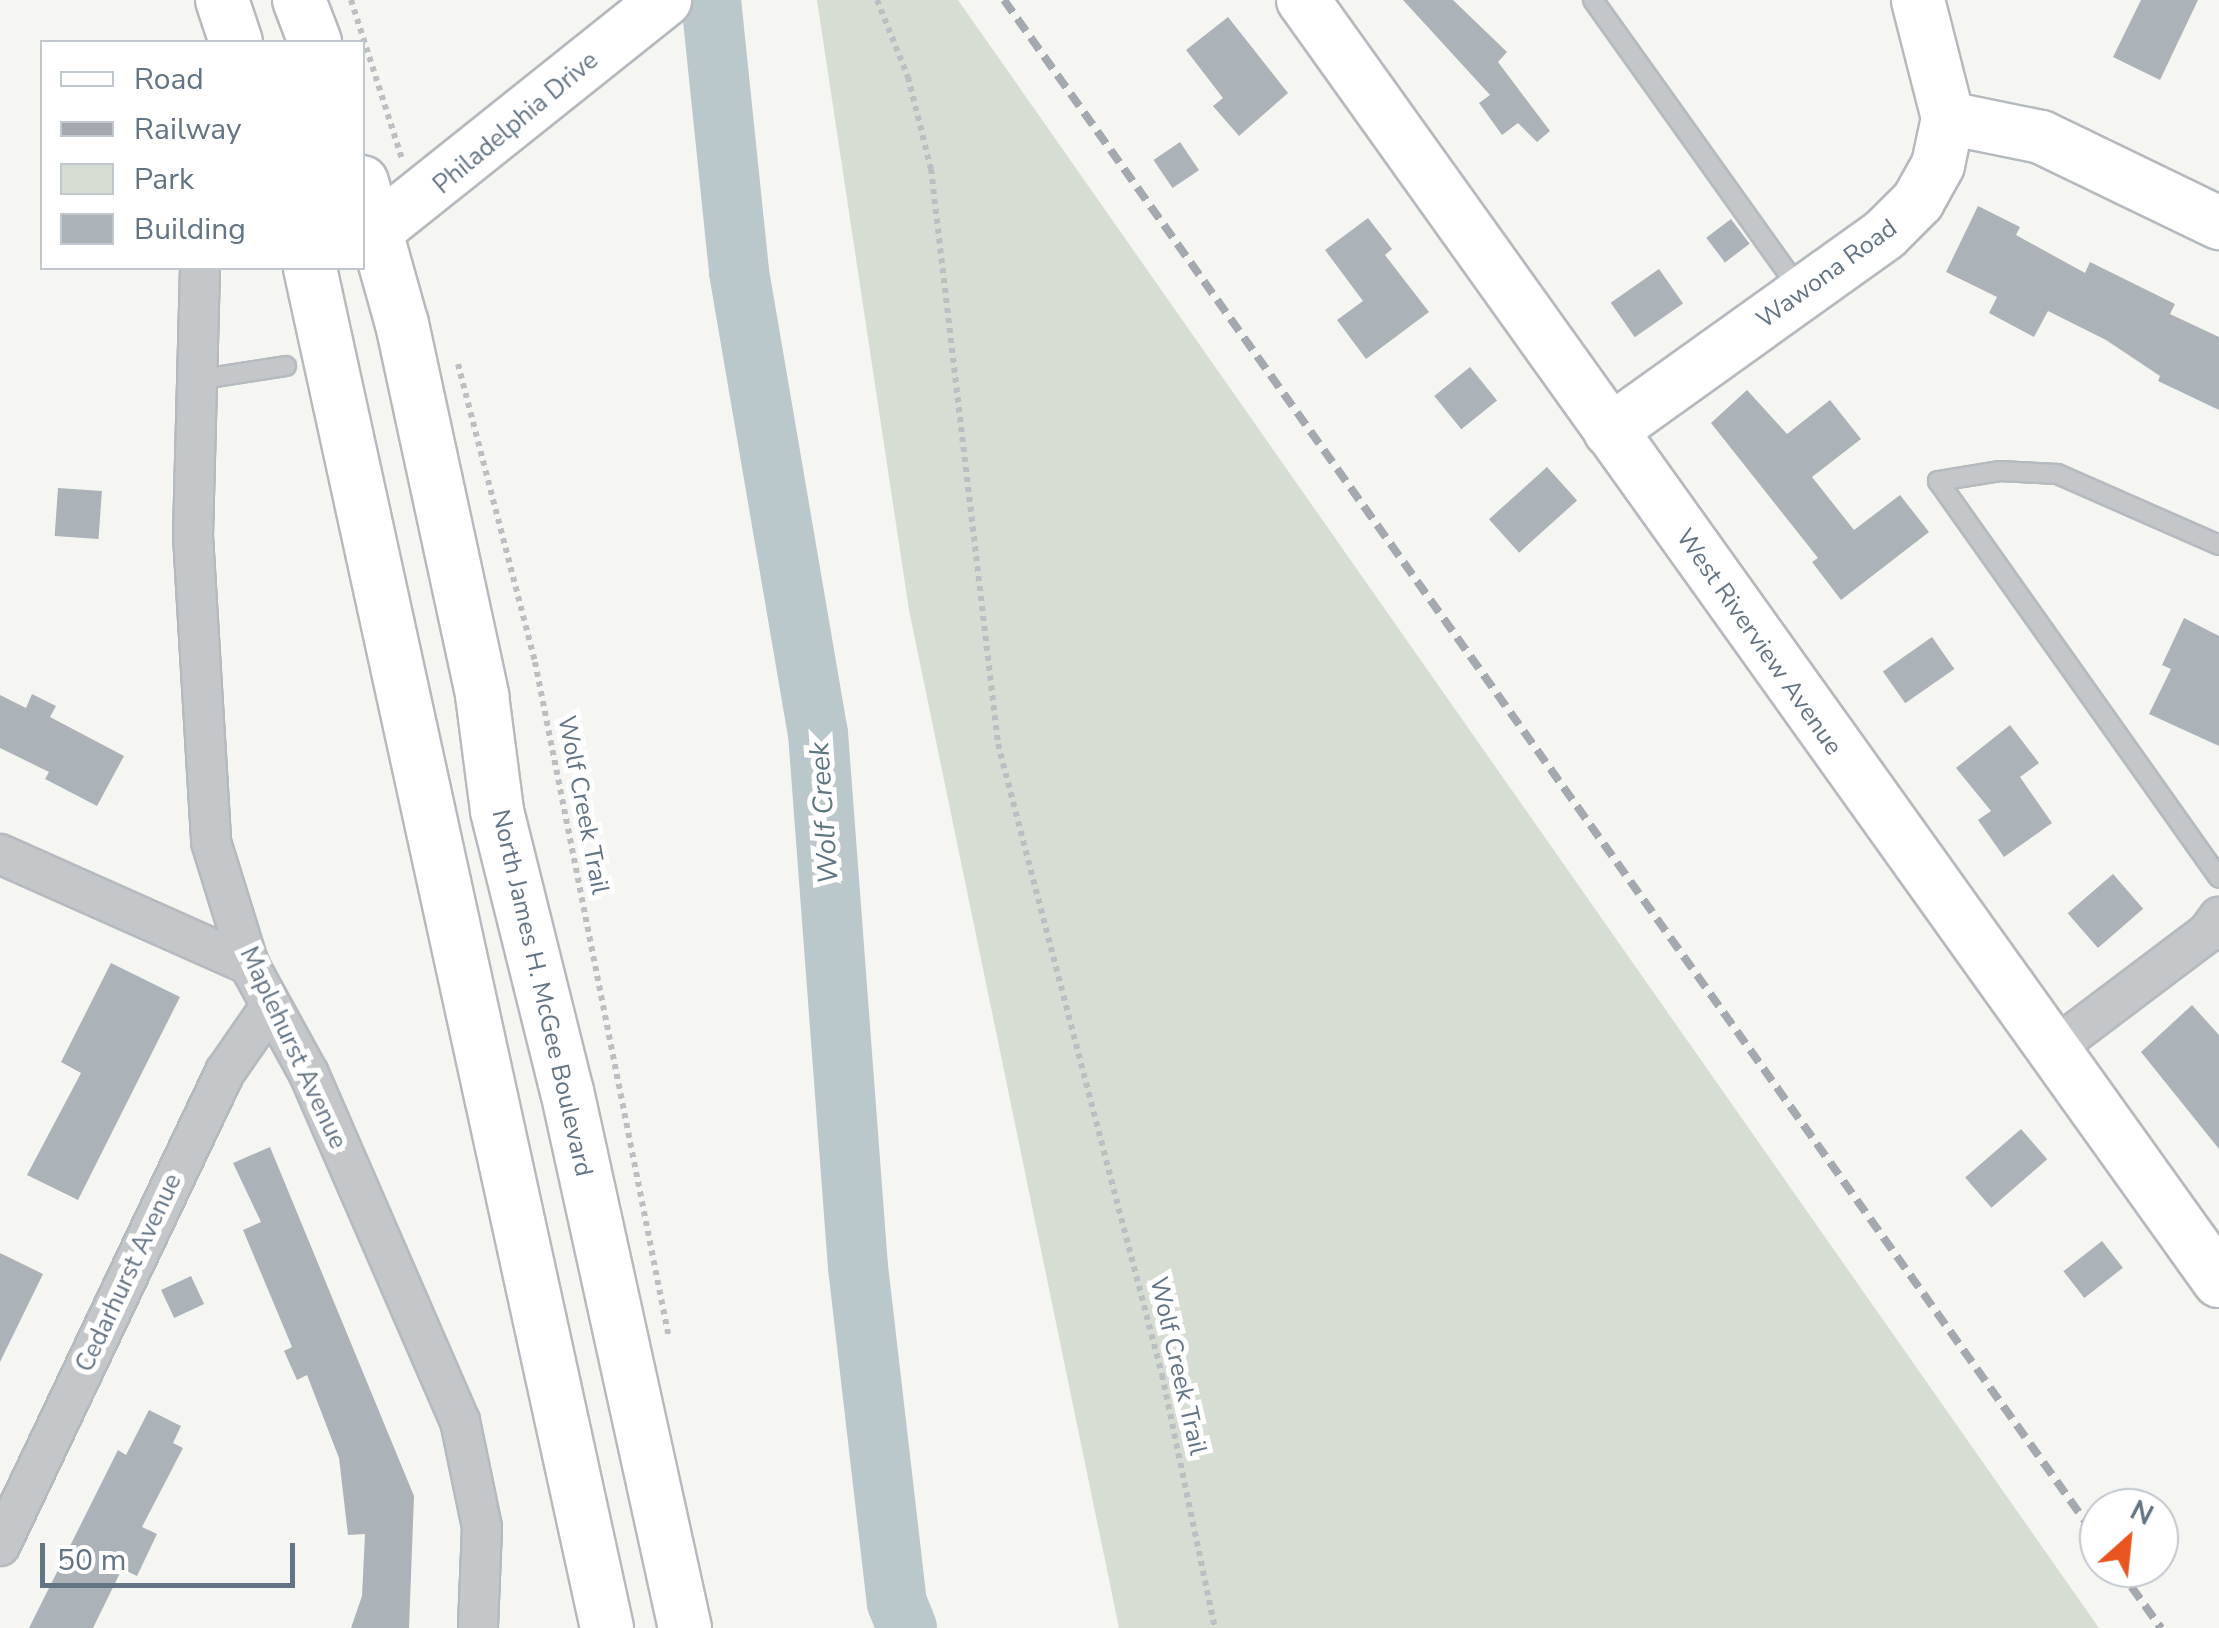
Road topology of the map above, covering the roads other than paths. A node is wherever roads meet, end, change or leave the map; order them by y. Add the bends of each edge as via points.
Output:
1 (222, 0) edge
2 (298, 0) edge
3 (665, 0) edge
4 (1303, 0) edge
5 (1594, 0) edge
6 (1918, 0) edge
7 (235, 40) edge
8 (314, 40) edge
9 (1948, 118) junction
10 (380, 215) edge
11 (2219, 223) edge
12 (200, 270) edge
13 (316, 271) edge
14 (1803, 293) junction
15 (286, 366) dead end
16 (195, 380) junction
17 (1610, 430) junction
18 (2219, 545) edge
19 (0, 854) edge
20 (2219, 878) edge
21 (2219, 917) edge
22 (250, 965) junction
23 (270, 1007) junction
24 (2053, 1049) junction
25 (2219, 1281) edge
26 (0, 1546) edge
27 (478, 1628) edge
28 (607, 1628) edge
29 (685, 1628) edge

1 - 7 main road
2 - 8 main road
3 - 10 main road, Philadelphia Drive via 506,131
4 - 17 main road, West Riverview Avenue
5 - 14 lane
6 - 9 main road, Wawona Road
9 - 11 main road via 2041,136
9 - 14 main road, Wawona Road via 1938,165 1918,201 1885,234
10 - 29 main road, North James H. McGee Boulevard via 482,696 498,811 568,1091
12 - 16 street, Maplehurst Avenue
13 - 28 main road
14 - 17 main road, Wawona Road
15 - 16 lane
16 - 22 street, Maplehurst Avenue via 194,554 211,842
17 - 24 main road, West Riverview Avenue
18 - 20 lane via 2056,474 2000,471 1938,481
19 - 22 street
21 - 24 street
22 - 23 street, Maplehurst Avenue
23 - 26 street, Cedarhurst Avenue via 225,1072
23 - 27 street, Maplehurst Avenue via 309,1074 460,1421 482,1527
24 - 25 main road, West Riverview Avenue

